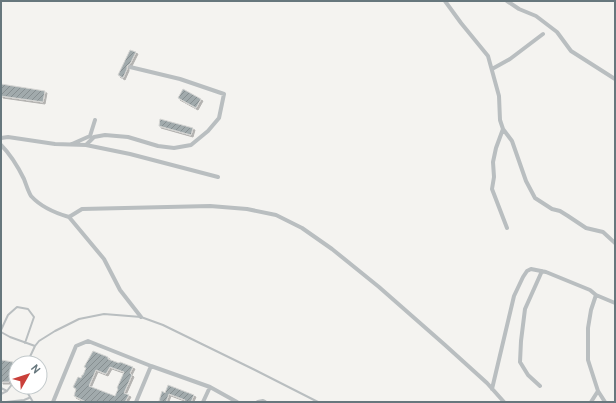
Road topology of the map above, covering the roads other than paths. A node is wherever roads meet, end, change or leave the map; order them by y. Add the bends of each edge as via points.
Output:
1 (445, 1) edge
2 (507, 1) edge
3 (544, 34) dead end
4 (130, 67) dead end
5 (492, 69) junction
6 (615, 79) edge
7 (95, 120) dead end
8 (503, 129) junction
9 (1, 138) edge
10 (72, 144) junction
11 (1, 145) edge
12 (86, 145) junction
13 (218, 177) dead end
14 (69, 217) junction
15 (507, 228) dead end
16 (615, 242) edge
17 (542, 271) junction
18 (596, 295) junction
19 (615, 303) edge
20 (141, 317) junction
21 (1, 331) edge
22 (25, 343) junction
23 (35, 346) junction
24 (31, 355) edge
25 (151, 366) junction
26 (540, 386) dead end
27 (210, 387) junction
28 (1, 388) edge
29 (492, 389) junction
30 (7, 390) joint
31 (598, 391) junction
32 (1, 395) edge
33 (28, 395) edge
34 (29, 398) junction
35 (6, 402) edge
36 (33, 402) edge
37 (53, 402) edge
38 (136, 402) edge
39 (203, 402) edge
40 (237, 402) edge
41 (258, 402) edge
42 (265, 402) edge
43 (318, 402) edge
44 (504, 402) edge
45 (591, 402) edge
46 (605, 402) edge

1 - 5 street via 484,50
2 - 6 street via 536,16 557,32 571,51
3 - 5 street
4 - 12 street via 180,79 224,94 219,118 191,145 174,148 128,137 106,135 94,137
5 - 8 street via 499,96
7 - 10 street via 90,136
8 - 15 street via 496,148 492,189
8 - 16 street via 512,141 535,198 586,228 603,232
9 - 10 street
10 - 12 street
11 - 14 street via 24,179 30,195 42,206
12 - 13 street
14 - 20 street via 104,259 120,290
14 - 29 street via 82,209 210,206 247,209 276,216 302,228 332,249 379,287
17 - 18 street via 590,290
17 - 26 street via 525,309 520,362 528,375
17 - 29 street via 527,271 518,285
18 - 19 street
18 - 31 street via 590,310 587,342 588,360
20 - 23 lane via 104,314 79,319 55,330
20 - 43 lane via 256,370
21 - 22 lane via 10,338
21 - 22 lane via 8,315 16,307 28,309 34,317
22 - 23 lane
23 - 24 lane
25 - 27 street
25 - 37 street via 88,341 76,346
25 - 38 street
27 - 39 street
27 - 40 street
28 - 30 lane
29 - 44 street
30 - 32 lane
31 - 45 street
31 - 46 street
33 - 34 lane
34 - 35 lane
34 - 36 lane
41 - 42 street

